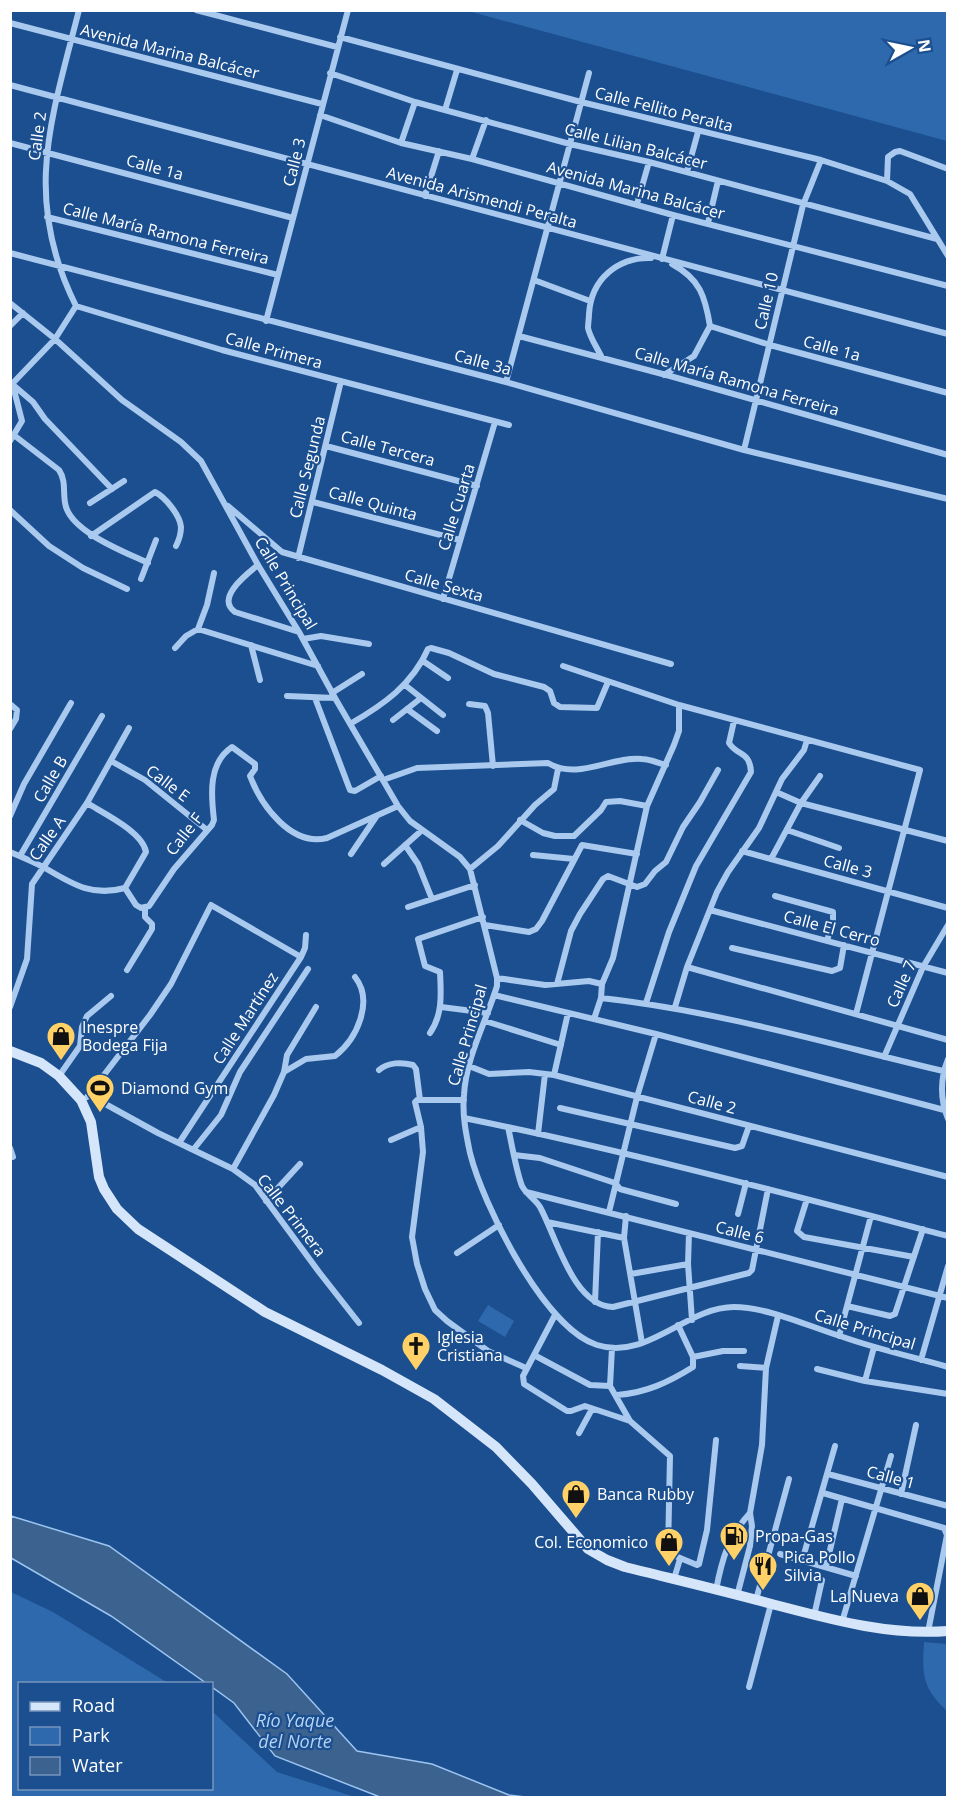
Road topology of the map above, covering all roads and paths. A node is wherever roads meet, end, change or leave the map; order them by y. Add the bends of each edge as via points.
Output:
1 (79, 10) edge
2 (196, 10) edge
3 (348, 10) edge
4 (10, 23) edge
5 (340, 37) junction
6 (71, 40) junction
7 (337, 47) junction
8 (458, 70) junction
9 (589, 72) dead end
10 (330, 73) junction
11 (10, 85) edge
12 (56, 97) junction
13 (415, 102) junction
14 (581, 102) junction
15 (322, 104) junction
16 (445, 110) junction
17 (320, 115) junction
18 (486, 120) junction
19 (698, 132) junction
20 (401, 142) junction
21 (10, 143) edge
22 (570, 144) junction
23 (439, 151) junction
24 (46, 153) junction
25 (472, 159) junction
26 (821, 160) junction
27 (649, 162) junction
28 (307, 164) junction
29 (948, 169) edge
30 (687, 172) junction
31 (718, 181) junction
32 (887, 182) junction
33 (560, 183) junction
34 (425, 196) junction
35 (637, 204) junction
36 (804, 205) junction
37 (673, 214) junction
38 (47, 217) junction
39 (293, 218) junction
40 (708, 223) junction
41 (548, 228) junction
42 (938, 239) junction
43 (793, 245) junction
44 (10, 253) edge
45 (948, 256) edge
46 (662, 259) junction
47 (59, 266) junction
48 (278, 275) junction
49 (534, 280) junction
50 (948, 286) edge
51 (783, 290) junction
52 (590, 301) junction
53 (10, 303) edge
54 (76, 306) junction
55 (22, 313) junction
56 (266, 321) junction
57 (10, 326) edge
58 (710, 326) junction
59 (948, 334) edge
60 (519, 336) junction
61 (55, 339) junction
62 (770, 345) junction
63 (602, 358) junction
64 (664, 375) junction
65 (341, 381) junction
66 (506, 382) junction
67 (11, 384) edge
68 (948, 393) edge
69 (756, 400) junction
70 (495, 422) junction
71 (509, 425) dead end
72 (13, 438) edge
73 (326, 446) junction
74 (744, 450) junction
75 (948, 455) edge
76 (124, 481) dead end
77 (477, 486) junction
78 (112, 489) junction
79 (948, 499) edge
80 (313, 501) junction
81 (90, 503) dead end
82 (225, 504) junction
83 (10, 510) edge
84 (91, 536) junction
85 (156, 540) dead end
86 (460, 540) junction
87 (176, 546) dead end
88 (298, 558) junction
89 (148, 563) junction
90 (258, 564) junction
91 (214, 573) dead end
92 (141, 579) dead end
93 (127, 589) dead end
94 (443, 599) junction
95 (198, 629) junction
96 (301, 635) junction
97 (369, 644) dead end
98 (251, 645) junction
99 (175, 648) dead end
100 (423, 661) junction
101 (671, 664) dead end
102 (318, 666) junction
103 (563, 666) dead end
104 (362, 674) dead end
105 (448, 678) dead end
106 (260, 680) dead end
107 (608, 682) junction
108 (405, 685) junction
109 (287, 696) dead end
110 (333, 696) junction
111 (315, 698) junction
112 (421, 698) junction
113 (71, 703) dead end
114 (10, 704) edge
115 (469, 704) dead end
116 (679, 705) junction
117 (407, 709) junction
118 (443, 715) dead end
119 (102, 716) dead end
120 (393, 720) dead end
121 (734, 721) junction
122 (350, 724) junction
123 (129, 728) dead end
124 (10, 729) edge
125 (437, 731) dead end
126 (807, 740) junction
127 (111, 761) junction
128 (666, 765) junction
129 (494, 766) junction
130 (558, 769) junction
131 (718, 770) dead end
132 (820, 776) dead end
133 (382, 778) junction
134 (776, 792) junction
135 (87, 803) junction
136 (801, 803) junction
137 (398, 806) junction
138 (647, 806) junction
139 (10, 816) edge
140 (376, 817) junction
141 (520, 820) junction
142 (787, 830) junction
143 (207, 831) junction
144 (422, 831) junction
145 (905, 831) junction
146 (574, 836) junction
147 (948, 841) edge
148 (405, 845) junction
149 (582, 845) junction
150 (839, 848) dead end
151 (742, 851) junction
152 (10, 852) edge
153 (351, 854) dead end
154 (637, 854) junction
155 (533, 855) dead end
156 (20, 856) junction
157 (574, 859) junction
158 (771, 859) junction
159 (384, 864) dead end
160 (44, 867) junction
161 (470, 869) junction
162 (475, 885) junction
163 (629, 886) junction
164 (125, 888) junction
165 (888, 891) junction
166 (775, 896) dead end
167 (432, 899) junction
168 (408, 907) dead end
169 (146, 908) junction
170 (948, 908) edge
171 (710, 910) junction
172 (483, 916) junction
173 (485, 925) junction
174 (948, 926) edge
175 (306, 935) dead end
176 (827, 941) junction
177 (844, 945) junction
178 (732, 948) dead end
179 (873, 952) junction
180 (301, 957) junction
181 (687, 967) junction
182 (923, 967) junction
183 (308, 969) dead end
184 (127, 970) dead end
185 (948, 973) edge
186 (355, 977) dead end
187 (497, 978) junction
188 (557, 984) junction
189 (602, 984) junction
190 (494, 995) junction
191 (111, 996) dead end
192 (601, 998) junction
193 (646, 1002) junction
194 (10, 1007) edge
195 (316, 1007) dead end
196 (441, 1007) junction
197 (675, 1007) junction
198 (488, 1013) junction
199 (567, 1013) junction
200 (856, 1014) junction
201 (594, 1019) junction
202 (485, 1021) junction
203 (896, 1027) junction
204 (430, 1033) dead end
205 (656, 1034) junction
206 (948, 1040) edge
207 (561, 1045) junction
208 (10, 1051) edge
209 (885, 1058) junction
210 (948, 1059) edge
211 (469, 1066) junction
212 (380, 1070) dead end
213 (943, 1071) junction
214 (284, 1072) junction
215 (545, 1074) junction
216 (554, 1075) junction
217 (59, 1076) junction
218 (637, 1097) junction
219 (85, 1098) junction
220 (420, 1100) junction
221 (464, 1100) junction
222 (560, 1108) dead end
223 (946, 1111) edge
224 (464, 1118) junction
225 (948, 1119) edge
226 (631, 1125) junction
227 (749, 1126) junction
228 (422, 1127) junction
229 (508, 1127) junction
230 (538, 1134) junction
231 (391, 1140) dead end
232 (178, 1143) junction
233 (10, 1148) edge
234 (194, 1150) junction
235 (624, 1154) junction
236 (514, 1155) junction
237 (13, 1157) dead end
238 (300, 1164) dead end
239 (233, 1169) junction
240 (948, 1177) edge
241 (615, 1183) junction
242 (746, 1183) junction
243 (768, 1189) junction
244 (526, 1192) junction
245 (807, 1199) junction
246 (266, 1201) junction
247 (676, 1204) dead end
248 (609, 1212) junction
249 (738, 1214) dead end
250 (626, 1216) junction
251 (871, 1216) junction
252 (547, 1222) junction
253 (499, 1225) junction
254 (923, 1229) junction
255 (598, 1232) junction
256 (689, 1233) junction
257 (948, 1236) edge
258 (624, 1238) junction
259 (863, 1247) junction
260 (755, 1250) junction
261 (457, 1253) dead end
262 (914, 1257) junction
263 (688, 1264) junction
264 (948, 1266) edge
265 (631, 1274) junction
266 (856, 1275) junction
267 (690, 1287) junction
268 (904, 1287) junction
269 (939, 1296) junction
270 (948, 1298) edge
271 (637, 1301) junction
272 (595, 1302) junction
273 (847, 1306) junction
274 (555, 1315) junction
275 (777, 1316) junction
276 (692, 1320) junction
277 (359, 1323) dead end
278 (678, 1325) junction
279 (839, 1336) junction
280 (642, 1343) junction
281 (874, 1347) junction
282 (612, 1348) junction
283 (744, 1351) dead end
284 (534, 1356) junction
285 (693, 1357) junction
286 (921, 1360) junction
287 (740, 1366) dead end
288 (948, 1367) edge
289 (526, 1368) junction
290 (766, 1368) junction
291 (817, 1370) dead end
292 (865, 1381) junction
293 (610, 1386) junction
294 (948, 1394) edge
295 (617, 1395) junction
296 (592, 1409) junction
297 (630, 1421) junction
298 (916, 1425) dead end
299 (579, 1433) dead end
300 (716, 1440) dead end
301 (835, 1446) dead end
302 (891, 1456) dead end
303 (828, 1474) junction
304 (789, 1479) dead end
305 (881, 1489) junction
306 (823, 1493) junction
307 (901, 1494) junction
308 (842, 1499) junction
309 (948, 1506) edge
310 (876, 1508) junction
311 (750, 1513) junction
312 (946, 1529) edge
313 (780, 1554) dead end
314 (680, 1559) junction
315 (802, 1560) junction
316 (826, 1567) junction
317 (856, 1576) junction
318 (674, 1579) junction
319 (822, 1580) dead end
320 (716, 1590) junction
321 (737, 1596) junction
322 (756, 1600) junction
323 (771, 1604) junction
324 (814, 1616) junction
325 (842, 1622) junction
326 (948, 1631) edge
327 (928, 1632) junction
328 (749, 1687) dead end

1 - 6 street, Calle 2
2 - 7 street
3 - 5 street, Calle 3
4 - 6 street, Avenida Marina Balcácer
5 - 7 street, Calle 3
5 - 8 street, Calle Fellito Peralta
6 - 12 street, Calle 2
6 - 15 street, Avenida Marina Balcácer
7 - 10 street, Calle 3
8 - 14 street, Calle Fellito Peralta
8 - 16 street
9 - 14 street
10 - 13 street, Calle Lilian Balcácer
10 - 15 street, Calle 3
11 - 12 street, Avenida Arismendi Peralta
12 - 24 street, Calle 2
12 - 28 street, Avenida Arismendi Peralta
13 - 16 street, Calle Lilian Balcácer
13 - 20 street
14 - 19 street, Calle Fellito Peralta
14 - 22 street
15 - 17 street, Calle 3
16 - 18 street, Calle Lilian Balcácer
17 - 20 street, Avenida Marina Balcácer
17 - 28 street, Calle 3
18 - 22 street, Calle Lilian Balcácer
18 - 25 street
19 - 26 street, Calle Fellito Peralta
19 - 30 street
20 - 23 street, Avenida Marina Balcácer
21 - 24 street, Calle 1a
22 - 27 street, Calle Lilian Balcácer
22 - 33 street
23 - 25 street, Avenida Marina Balcácer
23 - 34 street
24 - 38 street, Calle 2
24 - 39 street, Calle 1a
25 - 33 street, Avenida Marina Balcácer
26 - 32 street, Calle Fellito Peralta
26 - 36 street, Calle 10
27 - 30 street, Calle Lilian Balcácer
27 - 35 street
28 - 34 street, Avenida Arismendi Peralta
28 - 39 street, Calle 3
29 - 32 street via 895,152 888,157
30 - 31 street, Calle Lilian Balcácer
31 - 36 street, Calle Lilian Balcácer
31 - 40 street
32 - 42 street, Calle Fellito Peralta via 910,194
33 - 35 street, Avenida Marina Balcácer
33 - 41 street
34 - 41 street, Avenida Arismendi Peralta
35 - 37 street, Avenida Marina Balcácer
36 - 42 street, Calle Lilian Balcácer
36 - 43 street, Calle 10
37 - 40 street, Avenida Marina Balcácer
37 - 46 street
38 - 47 street, Calle 2
38 - 48 street, Calle María Ramona Ferreira
39 - 48 street, Calle 3
40 - 43 street, Avenida Marina Balcácer
41 - 46 street, Avenida Arismendi Peralta
41 - 49 street
42 - 45 street, Calle Fellito Peralta
43 - 50 street, Avenida Marina Balcácer
43 - 51 street, Calle 10
44 - 47 street, Calle 3a
46 - 51 street, Avenida Arismendi Peralta
46 - 52 street via 637,258 616,266 600,281
46 - 58 street via 687,272 701,289
47 - 54 street
47 - 56 street, Calle 3a
48 - 56 street, Calle 3
49 - 52 street
49 - 60 street
51 - 59 street, Avenida Arismendi Peralta
51 - 62 street, Calle 10
52 - 63 street via 588,328
53 - 55 street, Calle Principal
54 - 61 street
54 - 65 street, Calle Primera
55 - 57 street
55 - 61 street, Calle Principal
56 - 66 street, Calle 3a
58 - 62 street, Calle 1a
58 - 64 street via 694,356
60 - 63 street, Calle María Ramona Ferreira
60 - 66 street
61 - 67 street
61 - 82 street, Calle Principal via 122,400 193,453
62 - 68 street, Calle 1a
62 - 69 street, Calle 10
63 - 64 street, Calle María Ramona Ferreira
64 - 69 street, Calle María Ramona Ferreira
65 - 70 street, Calle Primera
65 - 73 street, Calle Segunda
66 - 74 street, Calle 3a
67 - 72 street via 22,421
67 - 78 street via 33,402
69 - 74 street, Calle 10
69 - 75 street, Calle María Ramona Ferreira
70 - 71 street, Calle Primera
70 - 77 street, Calle Cuarta
72 - 84 street via 64,476 68,512
73 - 77 street, Calle Tercera
73 - 80 street, Calle Segunda
74 - 79 street, Calle 3a
76 - 78 street
77 - 86 street, Calle Cuarta
78 - 81 street
80 - 86 street, Calle Quinta
80 - 88 street, Calle Segunda
82 - 88 street, Calle Sexta via 282,552
82 - 90 street, Calle Principal
83 - 93 street via 49,546
84 - 87 street via 155,492 180,522
84 - 89 street
85 - 89 street
86 - 94 street, Calle Cuarta
88 - 94 street, Calle Sexta
89 - 92 street
90 - 96 street, Calle Principal
90 - 96 street via 230,595 230,609
91 - 95 street
94 - 101 street, Calle Sexta
95 - 98 street
95 - 99 street
96 - 97 street
96 - 102 street, Calle Principal
98 - 102 street
98 - 106 street
100 - 105 street
100 - 107 street via 429,648 449,653 494,674 544,687 560,707 597,708
100 - 108 street
102 - 110 street, Calle Principal
103 - 107 street
104 - 110 street
107 - 116 street
108 - 112 street
108 - 122 street
109 - 111 street
110 - 111 street
110 - 122 street, Calle Principal
111 - 133 street via 350,790
112 - 117 street
112 - 118 street
113 - 139 street
114 - 124 street via 18,715
115 - 129 street via 485,706 488,713
116 - 121 street
116 - 128 street via 679,731
117 - 120 street
117 - 125 street
119 - 156 street, Calle B
121 - 126 street
121 - 193 street via 729,743 747,757 751,772 696,866
122 - 133 street, Calle Principal
123 - 127 street, Calle A
126 - 134 street
126 - 145 street via 920,770
127 - 135 street, Calle A
127 - 143 street, Calle E via 145,780
128 - 130 street via 641,758
128 - 138 street
129 - 130 street via 548,763
129 - 133 street via 417,768
130 - 141 street via 554,789
131 - 163 street via 682,827 666,862 645,885
132 - 136 street
133 - 137 street, Calle Principal
134 - 136 street
134 - 151 street via 759,828
135 - 160 street, Calle A
135 - 164 street via 126,826 145,846 146,852
136 - 142 street
136 - 145 street
137 - 140 street
137 - 144 street, Calle Principal
138 - 146 street via 606,802
138 - 154 street
140 - 143 street, Calle F via 318,840 297,833 278,822 270,811 250,778 255,764 230,748 212,778 214,820
140 - 153 street
141 - 146 street via 543,833
141 - 161 street via 498,846
142 - 150 street
142 - 158 street
143 - 169 street, Calle F
144 - 148 street
144 - 161 street, Calle Principal via 460,856
145 - 147 street
145 - 165 street
146 - 149 street
148 - 159 street
148 - 167 street via 418,864
149 - 154 street
149 - 157 street
151 - 158 street, Calle 3
151 - 171 street
152 - 156 street
154 - 163 street
155 - 157 street
156 - 160 street
157 - 173 street via 536,929 529,932
158 - 165 street, Calle 3
160 - 164 street via 72,885 87,889 107,892
160 - 194 street, Calle A via 32,884 27,959
161 - 162 street, Calle Principal
162 - 167 street
162 - 172 street, Calle Principal
163 - 188 street via 608,876 603,879 571,931
163 - 189 street via 613,958
164 - 169 street via 136,905
165 - 170 street, Calle 3
165 - 179 street
166 - 176 street via 833,912
167 - 168 street
169 - 184 street via 145,917 153,929
171 - 176 street, Calle El Cerro
171 - 181 street
172 - 173 street, Calle Principal
172 - 196 street via 417,940 425,966 440,972
173 - 187 street, Calle Principal
174 - 182 street, Calle 7
175 - 180 street, Calle Martínez
176 - 177 street, Calle El Cerro
177 - 178 street via 840,968 832,970
177 - 179 street, Calle El Cerro
179 - 182 street, Calle El Cerro
179 - 200 street
180 - 219 street via 211,906 171,984
180 - 232 street, Calle Martínez
181 - 197 street
181 - 200 street
182 - 185 street, Calle El Cerro
182 - 203 street, Calle 7
183 - 234 street via 240,1072 221,1115
186 - 214 street via 364,1002 352,1036 335,1056 306,1059
187 - 188 street
187 - 190 street, Calle Principal
188 - 189 street
189 - 192 street
190 - 198 street, Calle Principal
190 - 199 street
191 - 217 street via 87,1016 80,1046
192 - 193 street
192 - 201 street
193 - 197 street
195 - 214 street via 287,1055
196 - 198 street
196 - 204 street
197 - 209 street
198 - 202 street, Calle Principal
199 - 201 street
199 - 207 street
200 - 203 street
201 - 205 street
202 - 207 street
202 - 211 street, Calle Principal
203 - 206 street
203 - 209 street, Calle 7
205 - 218 street
205 - 223 street
207 - 216 street
208 - 217 main road
209 - 213 street
210 - 213 street
211 - 215 street, Calle 2 via 489,1074
211 - 221 street, Calle Principal
212 - 220 street via 387,1065 411,1063 416,1069
213 - 223 street via 941,1087
214 - 239 street
215 - 216 street, Calle 2
215 - 230 street
216 - 218 street, Calle 2
217 - 219 main road
218 - 226 street
218 - 227 street, Calle 2
219 - 232 street, Calle Primera
219 - 318 main road via 99,1177 117,1209 138,1228 265,1312 434,1399 496,1447 588,1549 625,1568
220 - 221 street
220 - 228 street via 415,1104
221 - 224 street, Calle Principal
222 - 226 street
223 - 225 street
224 - 229 street
224 - 253 street, Calle Principal via 471,1154
226 - 227 street via 735,1148 742,1146
226 - 235 street
227 - 240 street, Calle 2
228 - 231 street
228 - 289 street via 423,1152 412,1237 430,1300 447,1321 489,1351
229 - 230 street
229 - 236 street
230 - 235 street
232 - 234 street, Calle Primera
233 - 237 street
234 - 239 street, Calle Primera
235 - 241 street
235 - 242 street
236 - 241 street via 540,1158
236 - 244 street
238 - 246 street
239 - 246 street, Calle Primera via 255,1185
241 - 247 street via 620,1189
241 - 248 street
242 - 243 street
242 - 249 street
243 - 245 street
243 - 260 street
244 - 248 street, Calle 6
244 - 252 street via 539,1205
245 - 251 street
245 - 259 street via 799,1234
246 - 277 street, Calle Primera
248 - 250 street, Calle 6
250 - 256 street, Calle 6
250 - 258 street
251 - 254 street
251 - 259 street
252 - 255 street
252 - 272 street via 577,1283
253 - 261 street
253 - 274 street, Calle Principal via 530,1281
254 - 257 street
254 - 262 street
255 - 258 street
255 - 272 street
256 - 260 street, Calle 6
256 - 263 street
258 - 265 street
259 - 262 street
259 - 266 street
260 - 266 street, Calle 6
260 - 267 street via 749,1273
262 - 268 street
263 - 265 street
263 - 267 street
264 - 269 street
265 - 271 street
266 - 268 street, Calle 6
266 - 273 street
267 - 271 street
267 - 276 street
268 - 269 street, Calle 6
268 - 273 street via 892,1315
269 - 270 street, Calle 6
269 - 286 street
271 - 272 street via 614,1307
271 - 280 street
273 - 279 street
274 - 282 street, Calle Principal via 583,1338
274 - 284 street
275 - 276 street, Calle Principal via 730,1307
275 - 279 street, Calle Principal
275 - 290 street
276 - 278 street, Calle Principal
278 - 280 street, Calle Principal
278 - 285 street
279 - 281 street, Calle Principal
280 - 282 street, Calle Principal
281 - 286 street, Calle Principal
281 - 292 street
282 - 293 street
283 - 285 street
284 - 289 street
284 - 293 street via 590,1385
285 - 295 street via 693,1368 659,1386
286 - 288 street, Calle Principal
287 - 290 street
289 - 296 street via 524,1384 567,1411 582,1405
290 - 311 street via 762,1445
291 - 292 street
292 - 294 street
293 - 295 street
295 - 297 street
296 - 297 street
296 - 299 street
297 - 314 street via 670,1456 667,1552
298 - 307 street
300 - 314 street via 707,1530 699,1564
301 - 303 street
302 - 305 street
303 - 305 street, Calle 1
303 - 306 street
304 - 322 street
305 - 307 street, Calle 1
305 - 310 street
306 - 308 street
306 - 315 street
307 - 309 street, Calle 1
308 - 310 street
308 - 316 street
310 - 312 street
310 - 317 street
311 - 320 street via 728,1544
311 - 321 street via 750,1546
312 - 327 street
313 - 315 street
314 - 318 street
315 - 316 street
316 - 317 street
317 - 325 street
318 - 320 main road
319 - 324 street
320 - 321 main road
321 - 322 main road
322 - 323 main road
323 - 324 main road
323 - 328 street
324 - 325 main road
325 - 327 main road
326 - 327 main road

